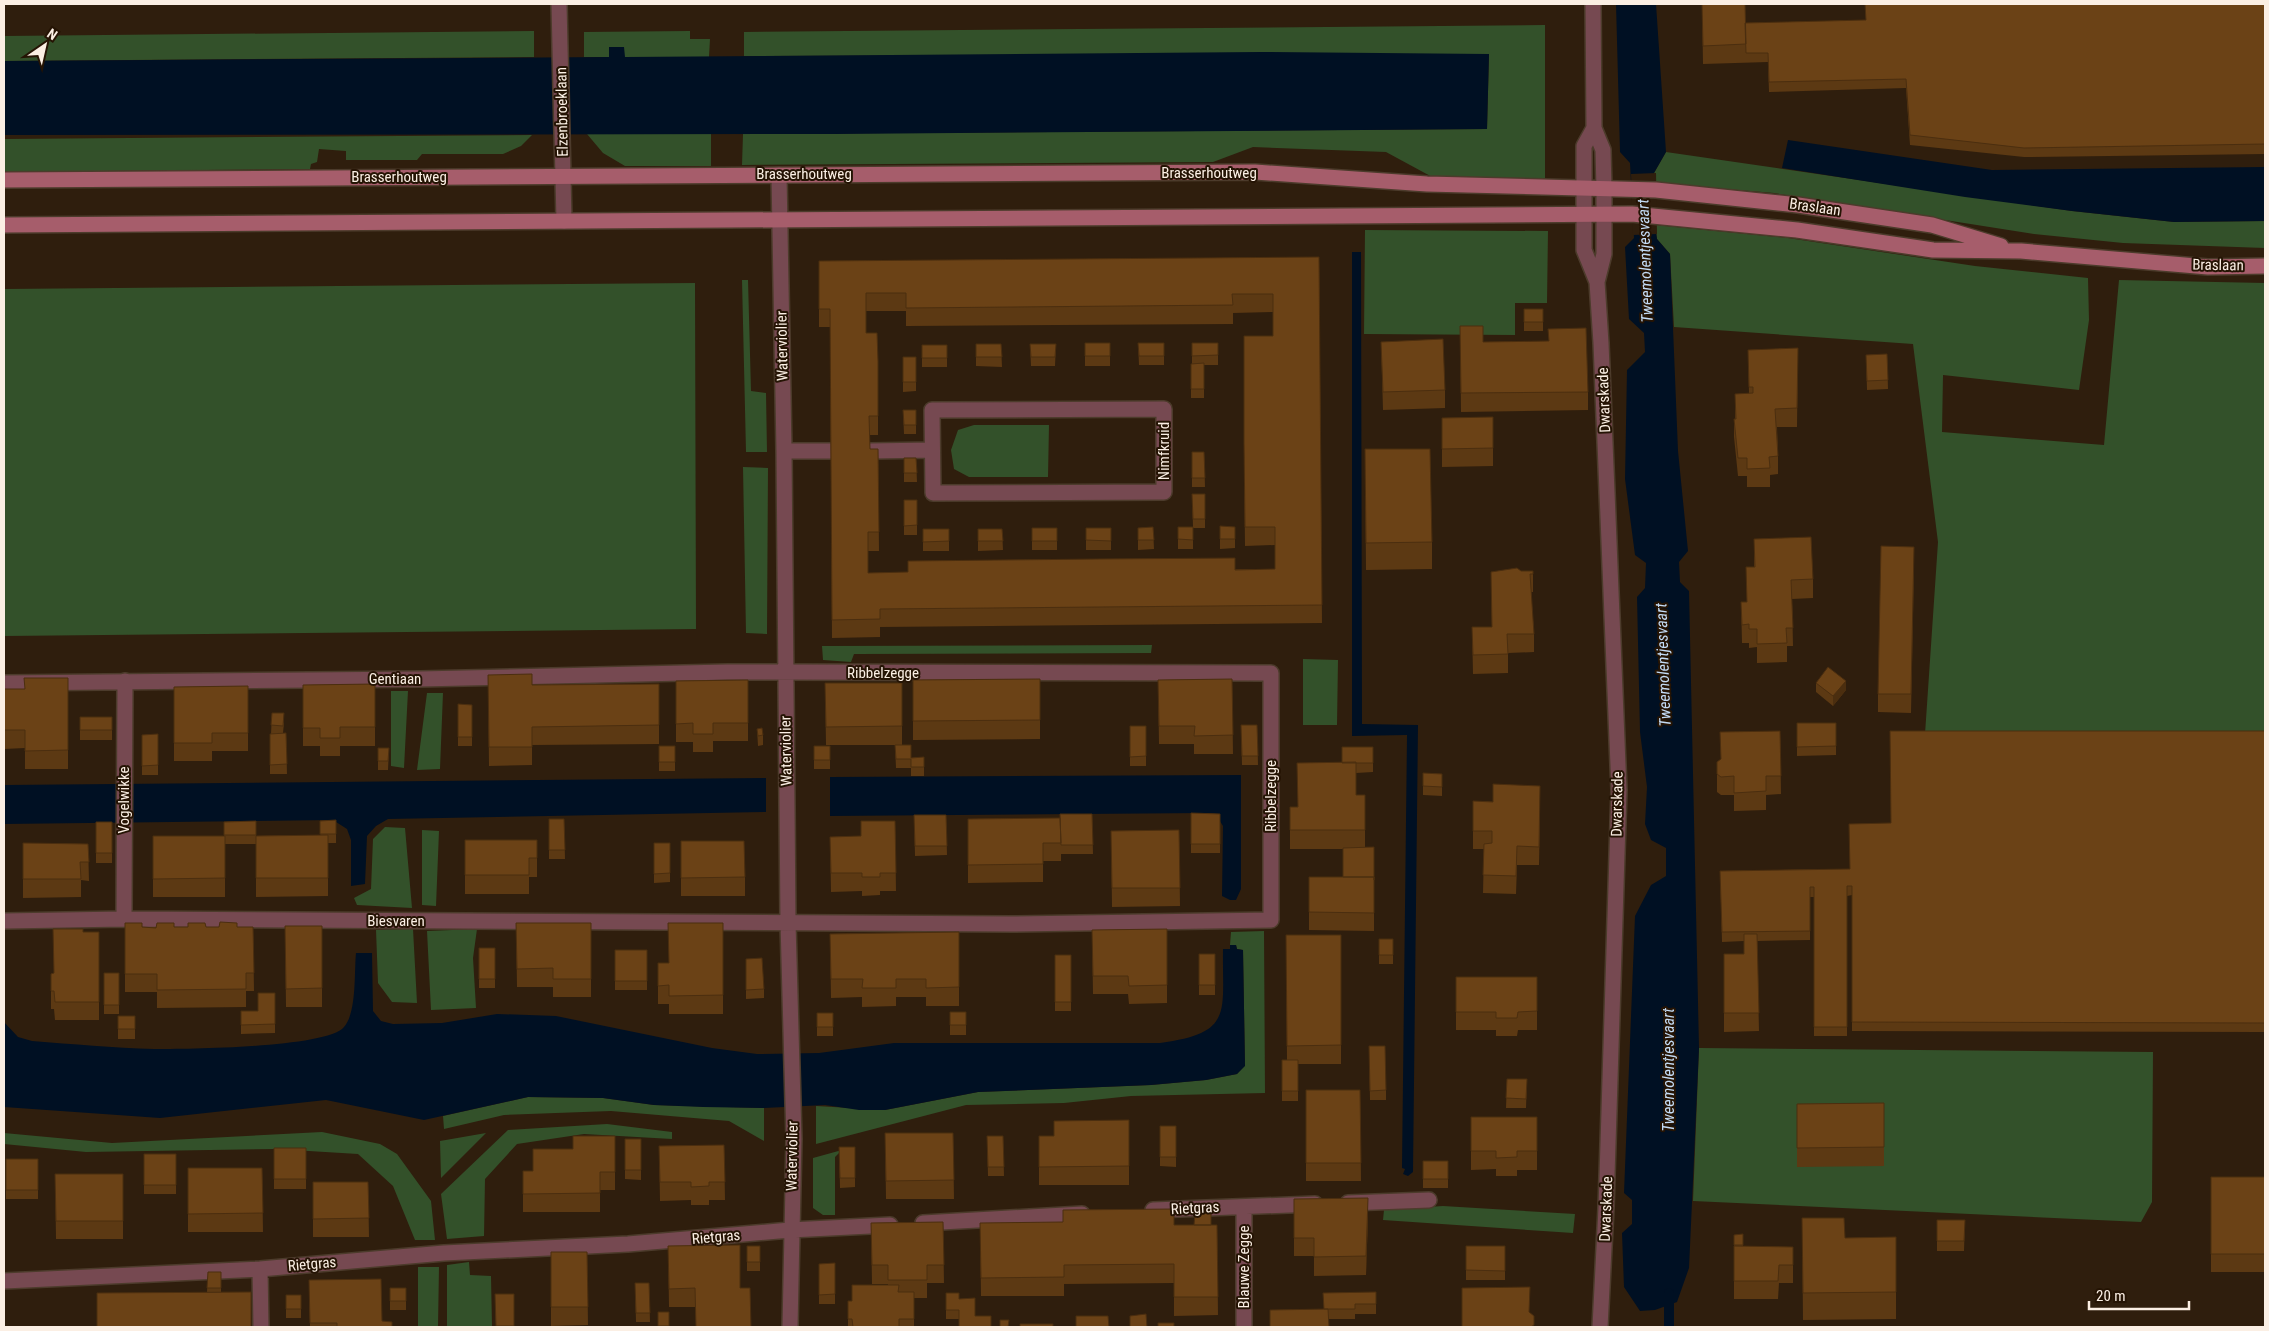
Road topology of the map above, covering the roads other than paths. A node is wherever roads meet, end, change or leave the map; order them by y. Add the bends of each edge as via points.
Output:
1 (560, 4) edge
2 (1594, 4) edge
3 (1594, 128) junction
4 (779, 175) junction
5 (563, 177) junction
6 (4, 180) edge
7 (1584, 187) junction
8 (1604, 188) junction
9 (1583, 214) junction
10 (1604, 215) junction
11 (780, 219) junction
12 (564, 221) junction
13 (4, 225) edge
14 (2021, 251) junction
15 (2265, 266) edge
16 (1597, 282) junction
17 (932, 450) junction
18 (784, 451) junction
19 (831, 451) edge
20 (870, 451) edge
21 (786, 673) junction
22 (124, 681) junction
23 (4, 683) edge
24 (124, 919) junction
25 (4, 921) edge
26 (788, 923) junction
27 (1429, 1200) dead end
28 (1244, 1207) junction
29 (1139, 1211) edge
30 (1099, 1213) edge
31 (790, 1230) junction
32 (260, 1269) junction
33 (4, 1281) edge
34 (261, 1327) edge
35 (790, 1327) edge
36 (1244, 1327) edge
37 (1600, 1327) edge

1 - 5 street, Elzenbroeklaan
2 - 3 street, Dwarskade
3 - 7 street, Dwarskade via 1584,146
3 - 8 street, Dwarskade via 1603,150
4 - 5 main road, Brasserhoutweg
4 - 7 main road, Brasserhoutweg via 1255,172 1427,184
4 - 11 street, Waterviolier
5 - 6 main road, Brasserhoutweg
5 - 12 street, Elzenbroeklaan
7 - 8 main road, Brasserhoutweg
7 - 9 street, Dwarskade
8 - 10 street, Dwarskade
8 - 14 main road, Braslaan via 1656,190 1798,205 1932,225
9 - 10 main road
9 - 11 main road
9 - 16 street, Dwarskade via 1584,250
10 - 14 main road, Braslaan via 1632,214 1797,230 1933,250
10 - 16 street, Dwarskade via 1604,254
11 - 12 main road
11 - 18 street, Waterviolier
12 - 13 main road
14 - 15 main road, Braslaan via 2208,267
16 - 37 street, Dwarskade via 1619,790
17 - 17 street, Nimfkruid via 932,410 1164,409 1164,492 933,493
17 - 20 street
18 - 19 street
18 - 21 street, Waterviolier
21 - 22 street, Gentiaan
21 - 26 street, Waterviolier
21 - 26 street, Ribbelzegge via 1271,674 1270,920
22 - 23 street, Gentiaan
22 - 24 street, Vogelwikke
24 - 25 street, Biesvaren
24 - 26 street, Biesvaren
26 - 31 street, Waterviolier via 794,1139
27 - 28 street, Rietgras
28 - 29 street, Rietgras
28 - 36 street, Blauwe Zegge
30 - 31 street, Rietgras
31 - 32 street, Rietgras
31 - 35 street, Waterviolier
32 - 33 street, Rietgras
32 - 34 street

